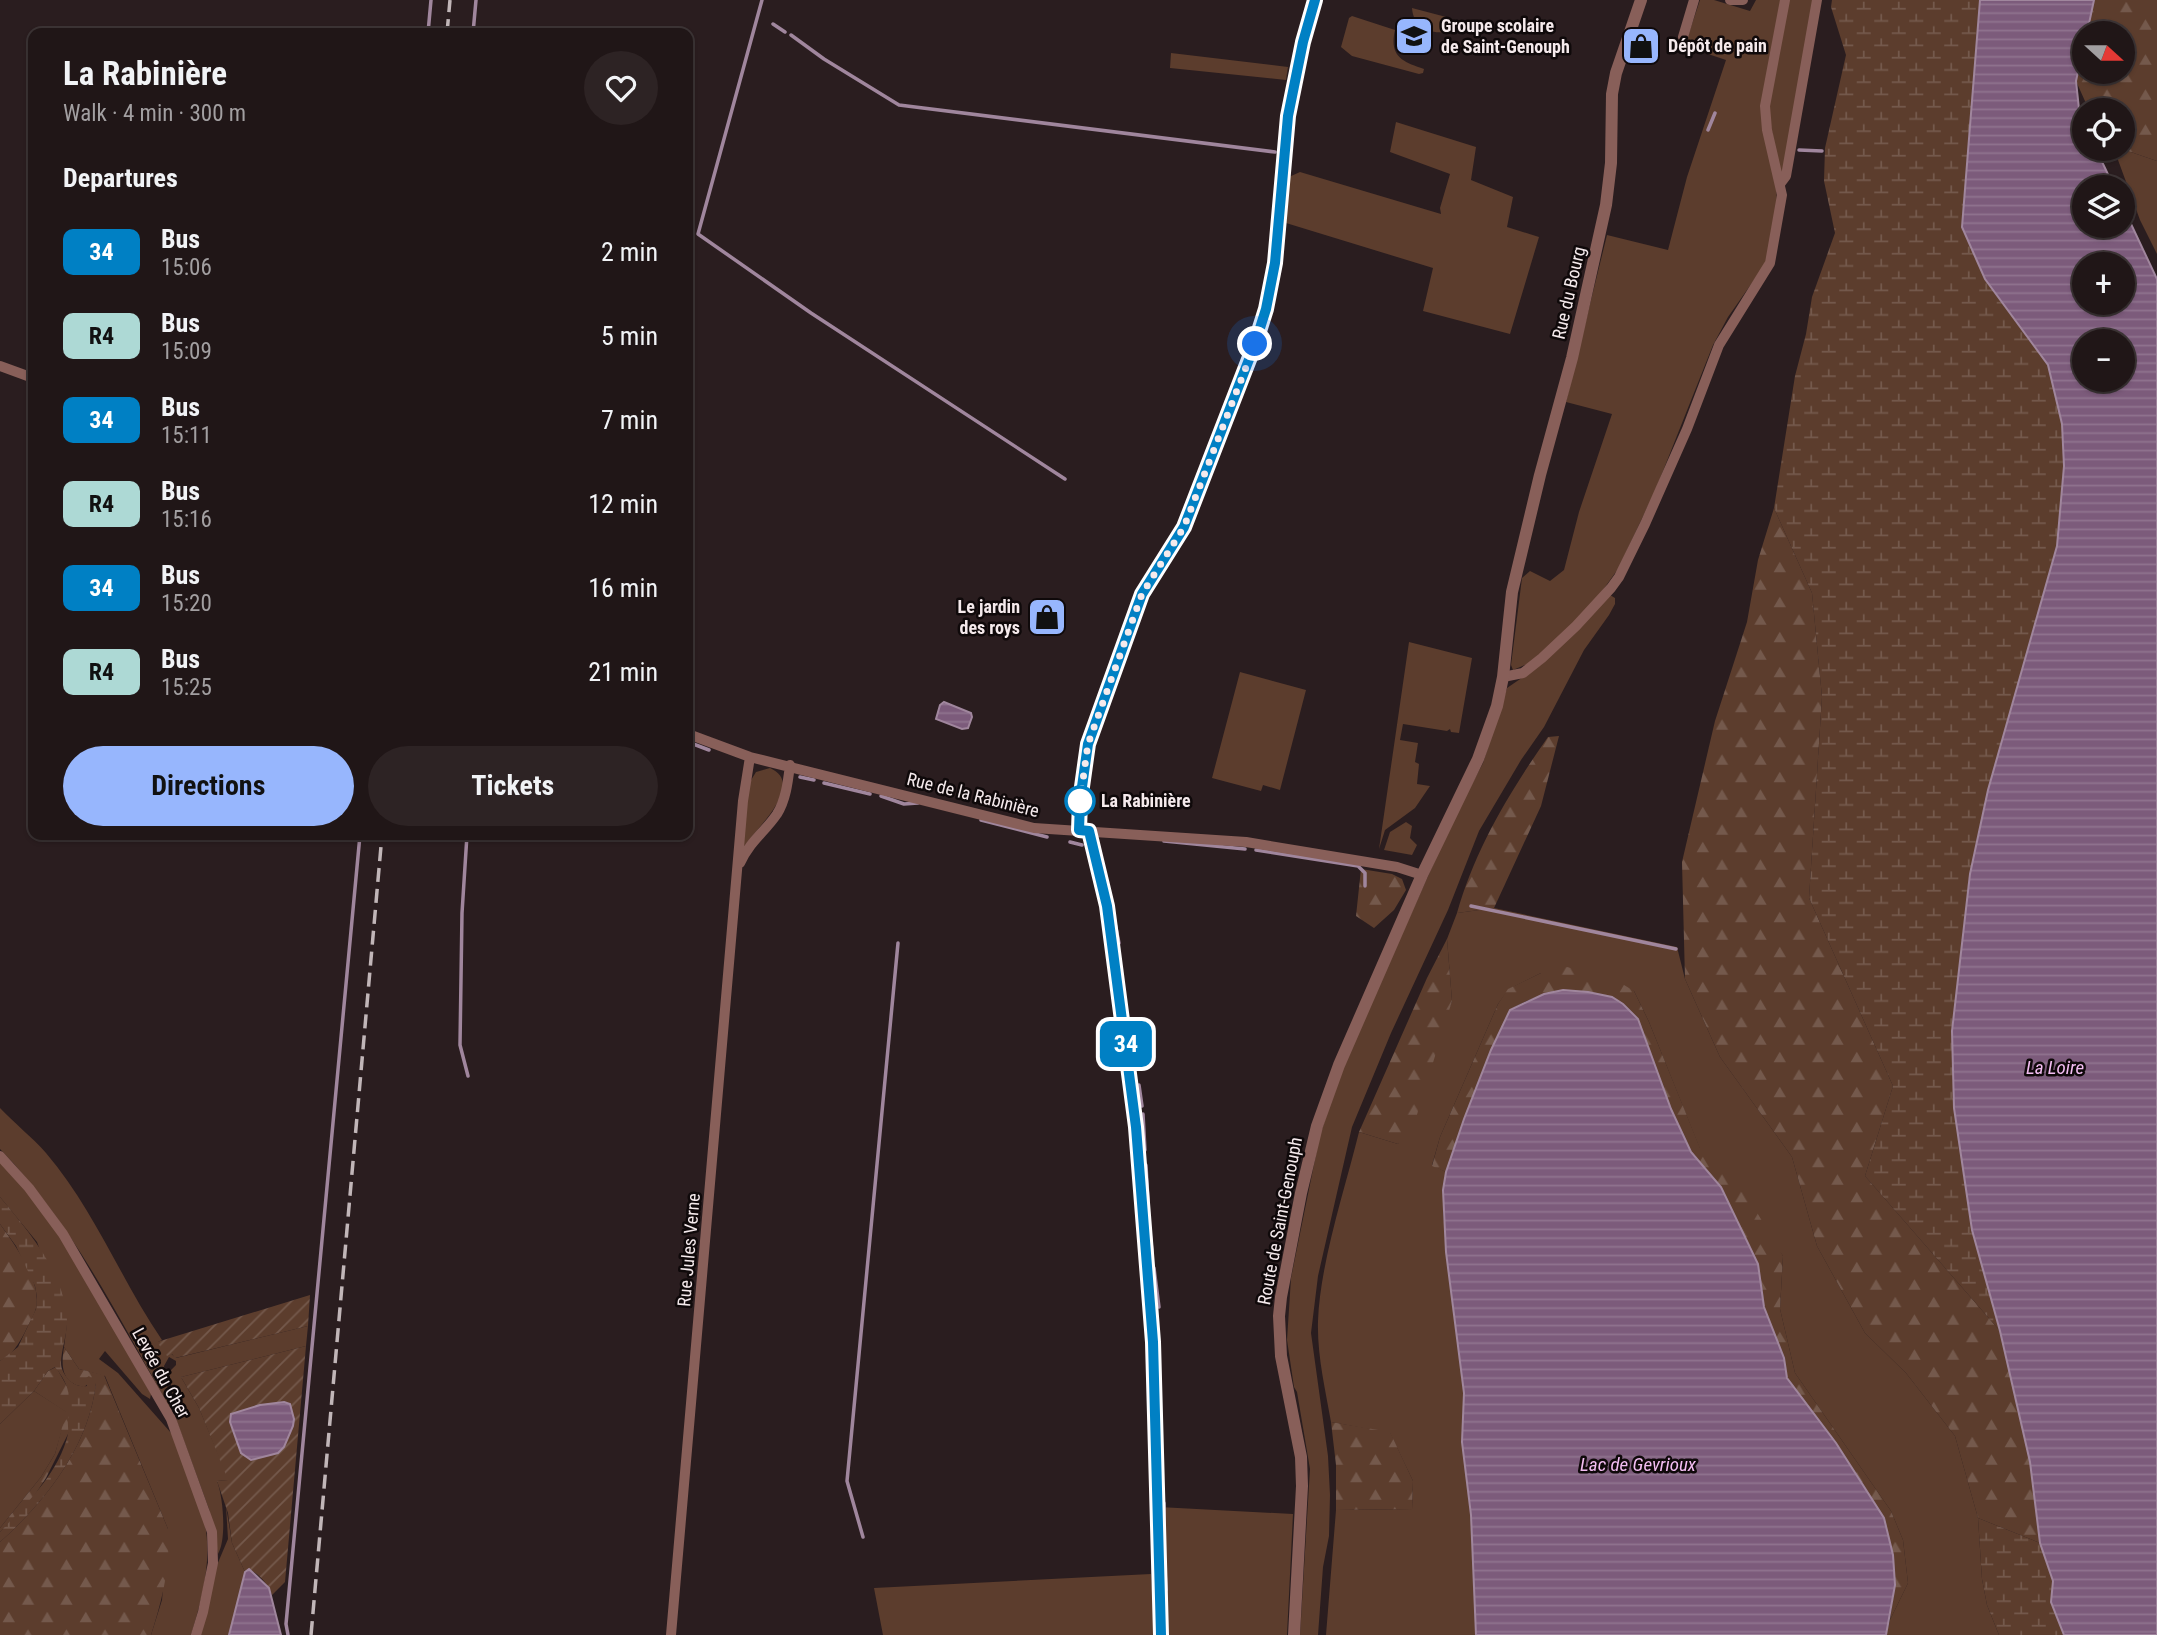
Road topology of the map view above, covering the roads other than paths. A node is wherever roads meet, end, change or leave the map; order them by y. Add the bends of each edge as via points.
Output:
1 (1315, 0) edge
2 (1641, 0) edge
3 (1694, 0) edge
4 (1730, 0) edge
5 (1743, 0) edge
6 (1785, 0) edge
7 (1817, 0) edge
8 (1683, 37) dead end
9 (1780, 184) junction
10 (0, 366) edge
11 (28, 376) edge
12 (1503, 677) junction
13 (693, 736) edge
14 (750, 757) junction
15 (790, 765) junction
16 (1084, 830) junction
17 (738, 867) junction
18 (1422, 875) junction
19 (0, 1156) edge
20 (195, 1635) edge
21 (671, 1635) edge
22 (1161, 1635) edge
23 (1294, 1635) edge

1 - 16 street via 1288,116 1275,263 1266,309 1184,527 1142,594 1088,744 1080,801
2 - 12 street, Rue du Bourg via 1614,86 1609,182 1591,279 1512,592
3 - 8 street
4 - 5 street
6 - 9 street via 1765,106
7 - 9 street via 1786,176
9 - 12 street via 1781,207 1770,263 1718,345 1627,564 1611,588 1559,643 1523,673
10 - 11 street
12 - 18 street, Route de Saint-Genouph via 1478,759
13 - 14 street, Rue de la Rabinière
14 - 15 street, Rue de la Rabinière
14 - 17 street, Rue Jules Verne
15 - 16 street, Rue de la Rabinière via 1034,828
15 - 17 street, Rue Jules Verne via 778,813 753,840
16 - 18 street, Rue de la Rabinière via 1246,842
16 - 22 street via 1107,906 1136,1127 1153,1342
17 - 21 street, Rue Jules Verne
18 - 23 street, Route de Saint-Genouph via 1326,1098 1309,1157 1281,1297 1281,1356 1301,1457
19 - 20 street, Levée du Cher via 63,1234 171,1419 212,1532 213,1563

